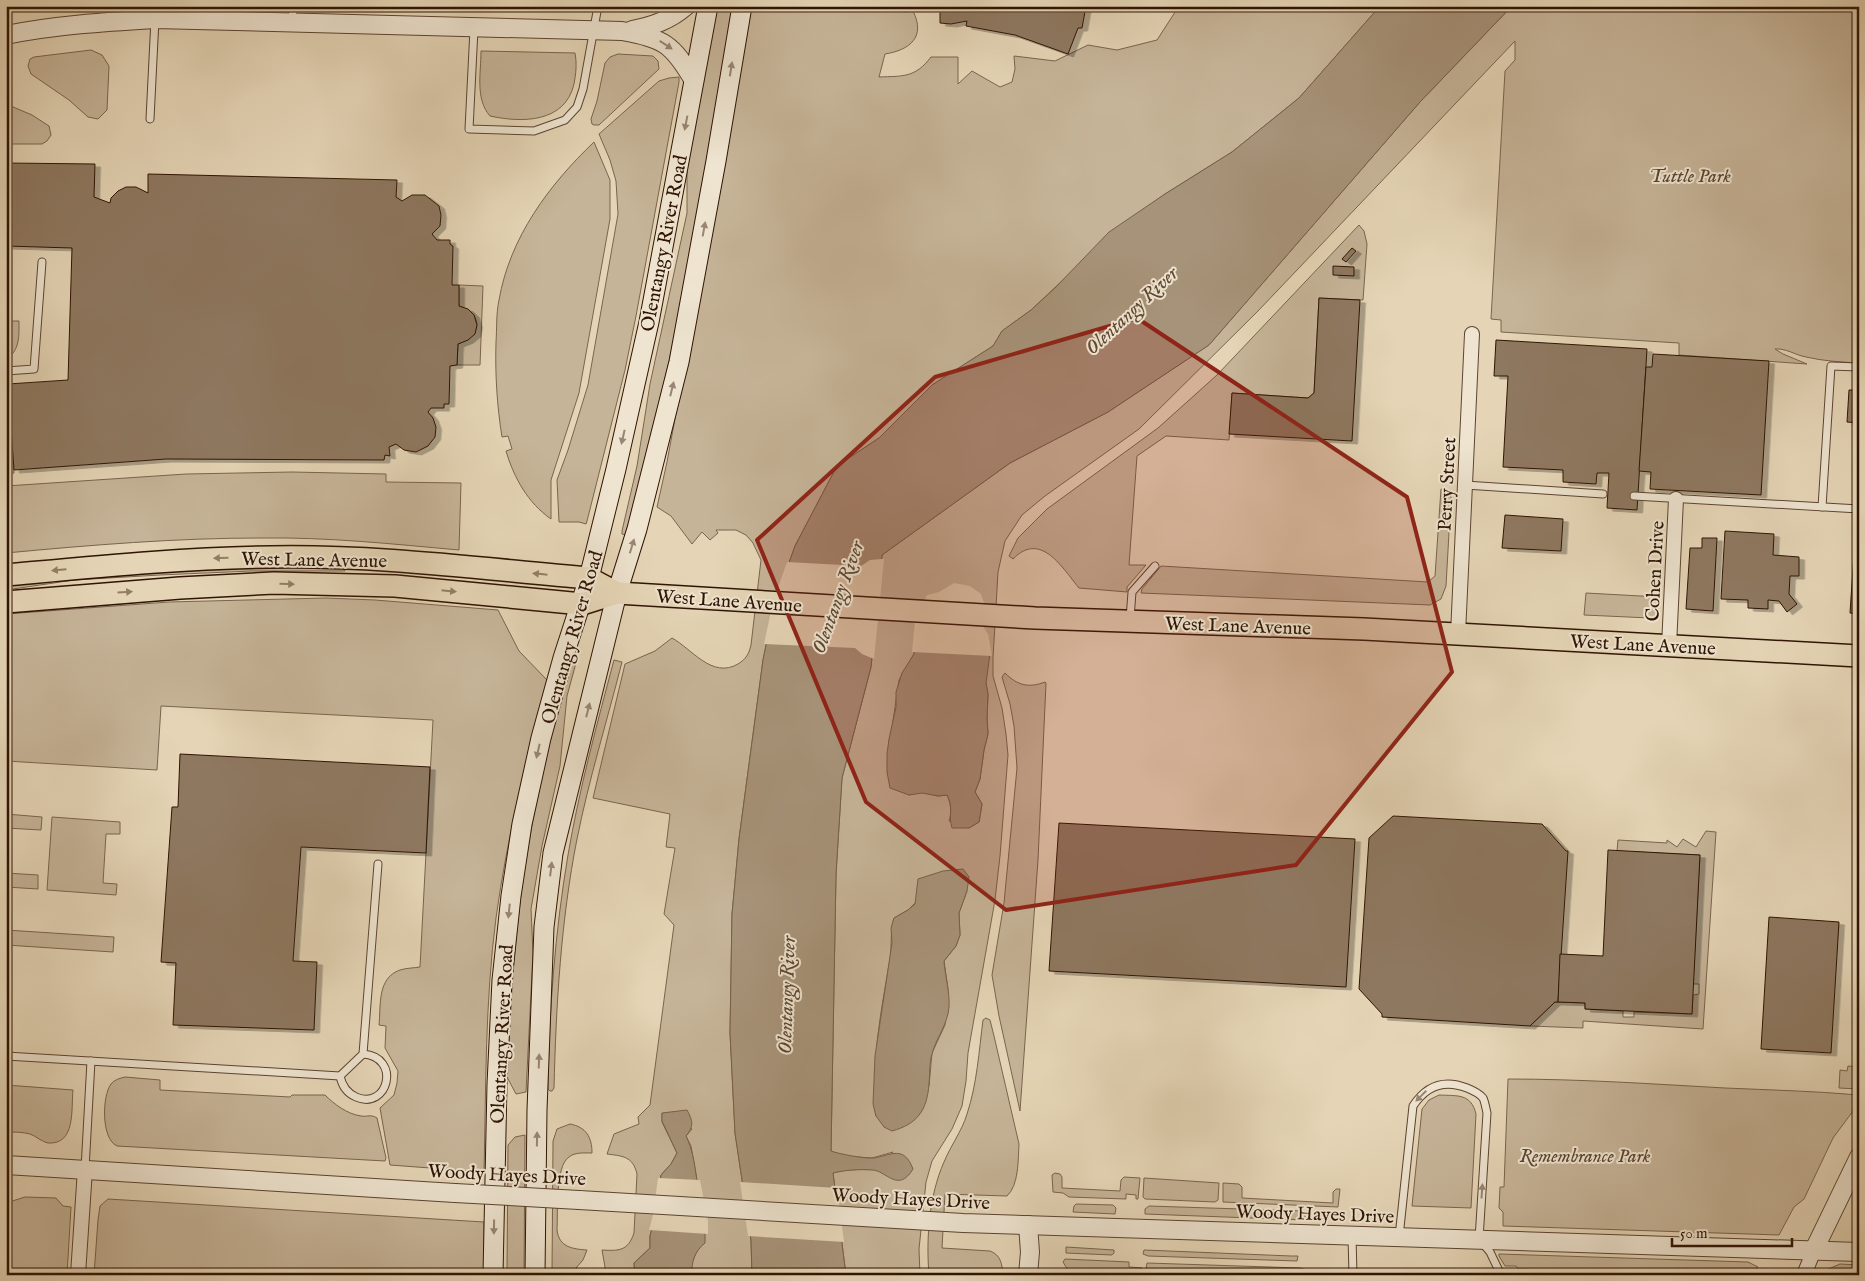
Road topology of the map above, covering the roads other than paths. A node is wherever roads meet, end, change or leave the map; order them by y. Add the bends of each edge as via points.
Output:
1 (598, 6) edge
2 (686, 6) edge
3 (708, 6) edge
4 (742, 6) edge
5 (292, 14) edge
6 (155, 19) junction
7 (474, 27) junction
8 (594, 30) junction
9 (622, 31) junction
10 (6, 35) edge
11 (694, 81) junction
12 (150, 119) dead end
13 (42, 262) dead end
14 (1472, 334) dead end
15 (1859, 368) edge
16 (6, 371) edge
17 (1465, 485) junction
18 (1603, 494) dead end
19 (1634, 496) dead end
20 (1676, 499) junction
21 (1822, 507) junction
22 (1859, 509) edge
23 (1155, 566) dead end
24 (6, 575) edge
25 (589, 578) junction
26 (617, 593) junction
27 (6, 602) edge
28 (582, 604) junction
29 (1130, 622) junction
30 (1458, 634) junction
31 (1669, 646) junction
32 (1859, 656) edge
33 (378, 864) dead end
34 (363, 1054) junction
35 (6, 1056) edge
36 (91, 1061) junction
37 (340, 1076) junction
38 (1859, 1157) edge
39 (6, 1164) edge
40 (85, 1169) junction
41 (1028, 1225) junction
42 (1352, 1235) junction
43 (1399, 1237) junction
44 (1479, 1239) junction
45 (1814, 1250) junction
46 (1859, 1252) edge
47 (78, 1275) edge
48 (493, 1275) edge
49 (535, 1275) edge
50 (1028, 1275) edge
51 (1353, 1275) edge
52 (1501, 1275) edge
53 (1804, 1275) edge

1 - 8 lane
2 - 9 street via 676,15 651,26
3 - 11 main road, Olentangy River Road
26 -> 4 main road, Olentangy River Road via 637,529 679,362
5 - 6 street
5 - 7 street
6 - 10 street
6 - 12 lane
7 - 8 street
7 - 8 lane via 469,129 534,131 565,120 577,107
8 - 9 street
9 -> 11 street via 651,37 669,46 681,58
11 -> 25 main road, Olentangy River Road via 649,322
13 - 16 lane via 34,369
14 - 17 street, Perry Street
15 - 21 lane via 1831,366
17 - 18 lane
17 - 30 street, Perry Street
19 - 20 lane
20 - 21 lane
20 - 31 street, Cohen Drive
21 - 22 lane
23 - 29 lane via 1132,592
25 -> 24 main road, West Lane Avenue via 396,560 272,557 177,560
25 - 26 main road, West Lane Avenue
25 - 28 main road, Olentangy River Road
26 - 28 main road, West Lane Avenue
26 - 29 main road, West Lane Avenue
49 -> 26 main road, Olentangy River Road via 544,928 552,863
27 -> 28 main road, West Lane Avenue via 274,583 395,586
28 -> 48 main road, Olentangy River Road via 541,738 522,824 511,896 502,980
29 - 30 main road, West Lane Avenue
30 - 31 main road, West Lane Avenue
31 - 32 main road, West Lane Avenue
33 - 34 lane
34 - 37 lane
34 - 37 lane via 373,1055 386,1068 386,1084 382,1093 368,1100 359,1099 346,1090
35 - 36 lane
36 - 37 lane
36 - 40 lane
38 - 45 street
39 - 40 street, Woody Hayes Drive
40 - 41 street, Woody Hayes Drive, bridge
40 - 47 street
41 - 42 street, Woody Hayes Drive
41 - 50 street
42 - 43 street, Woody Hayes Drive
42 - 51 lane
43 - 44 street, Woody Hayes Drive
44 -> 43 lane via 1487,1114 1483,1099 1473,1090 1444,1084 1420,1095 1413,1106
44 - 45 street, Woody Hayes Drive
44 - 52 lane via 1495,1260
45 - 46 street, Woody Hayes Drive
45 - 53 street

